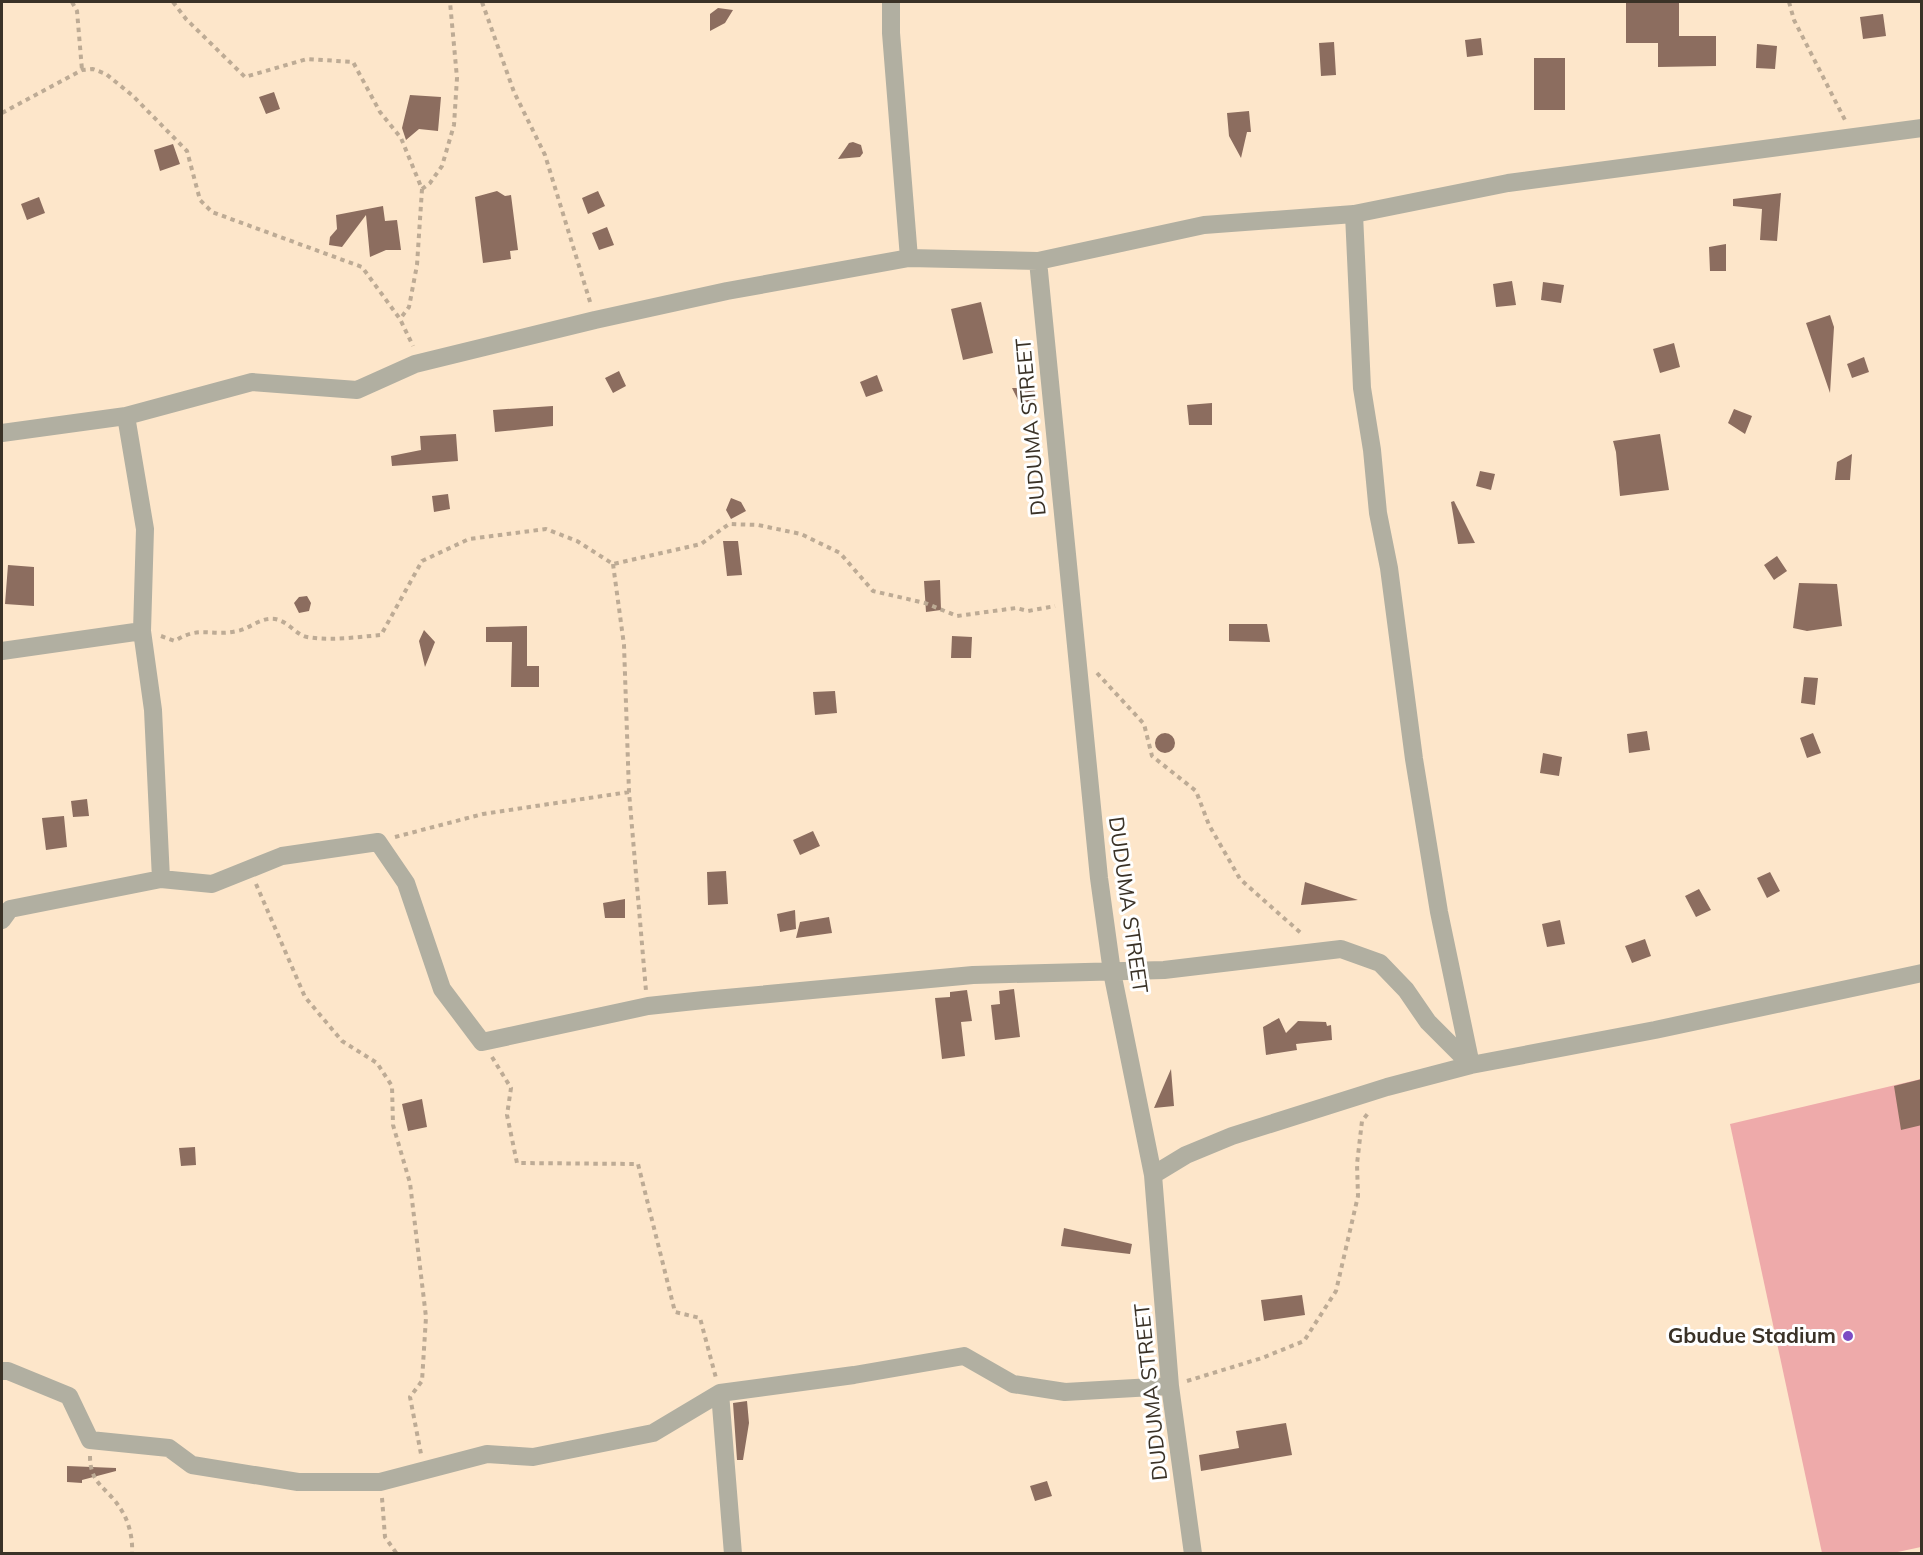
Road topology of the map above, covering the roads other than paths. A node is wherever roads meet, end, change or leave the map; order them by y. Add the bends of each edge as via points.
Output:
1 (891, 2) edge
2 (1922, 128) edge
3 (1354, 214) junction
4 (909, 258) junction
5 (1038, 261) junction
6 (126, 416) junction
7 (2, 433) edge
8 (142, 631) junction
9 (2, 651) edge
10 (161, 879) junction
11 (2, 920) edge
12 (1112, 972) junction
13 (1922, 974) edge
14 (1471, 1065) junction
15 (1153, 1175) junction
16 (2, 1371) edge
17 (1170, 1386) junction
18 (720, 1393) junction
19 (733, 1554) edge
20 (1192, 1554) edge

1 - 4 street
2 - 3 street via 1508,183
3 - 5 street via 1204,225
3 - 14 street via 1362,388 1378,513 1439,912
4 - 5 street
4 - 6 street via 595,320 415,364 357,390 252,382
5 - 12 street, DUDUMA STREET via 1070,603
6 - 7 street
6 - 8 street via 145,529
8 - 9 street
8 - 10 street via 153,710
10 - 11 street via 10,909
10 - 12 street via 212,884 282,856 378,842 406,883 442,989 482,1042 648,1006 973,975
12 - 14 street via 1164,970 1341,949 1380,963 1406,990 1428,1022
12 - 15 street, DUDUMA STREET
13 - 14 street via 1635,1035
14 - 15 street via 1232,1136 1186,1155
15 - 17 street, DUDUMA STREET
16 - 18 street via 69,1396 90,1440 169,1448 192,1465 298,1482 380,1482 487,1454 533,1456 653,1433
17 - 18 street via 1065,1392 1013,1384 964,1356
17 - 20 street, DUDUMA STREET
18 - 19 street

